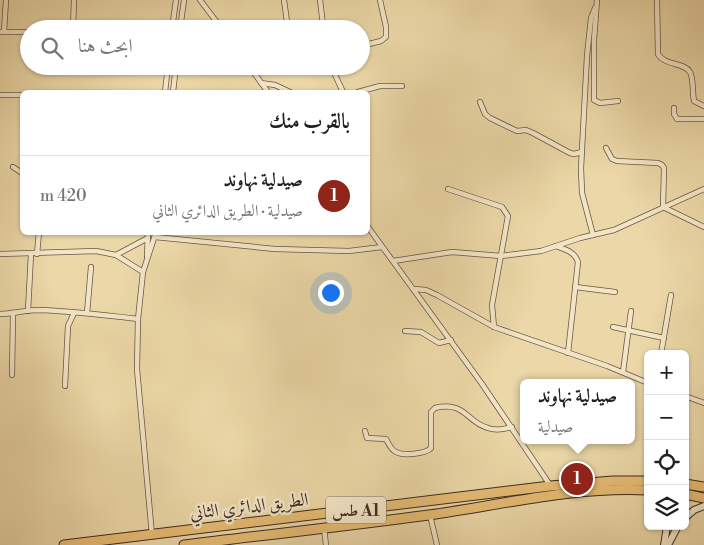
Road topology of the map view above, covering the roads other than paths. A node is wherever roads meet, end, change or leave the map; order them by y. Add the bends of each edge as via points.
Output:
1 (6, 0) edge
2 (74, 0) edge
3 (176, 0) edge
4 (184, 0) edge
5 (200, 0) edge
6 (284, 0) edge
7 (320, 0) edge
8 (380, 0) edge
9 (597, 0) edge
10 (657, 0) edge
11 (595, 8) junction
12 (73, 20) edge
13 (173, 20) edge
14 (181, 20) edge
15 (215, 20) edge
16 (287, 20) edge
17 (322, 20) edge
18 (2, 32) edge
19 (20, 32) edge
20 (370, 44) edge
21 (167, 75) edge
22 (175, 75) edge
23 (256, 75) edge
24 (335, 75) edge
25 (262, 83) junction
26 (402, 86) dead end
27 (165, 90) edge
28 (173, 90) edge
29 (267, 90) edge
30 (285, 90) edge
31 (342, 90) edge
32 (365, 90) edge
33 (0, 95) edge
34 (20, 95) edge
35 (618, 101) dead end
36 (480, 102) dead end
37 (704, 106) edge
38 (674, 108) dead end
39 (704, 119) edge
40 (606, 148) dead end
41 (582, 152) junction
42 (13, 167) dead end
43 (20, 172) edge
44 (448, 189) dead end
45 (704, 189) edge
46 (664, 208) junction
47 (704, 227) edge
48 (370, 230) edge
49 (38, 235) edge
50 (147, 235) edge
51 (156, 235) edge
52 (593, 235) junction
53 (146, 239) junction
54 (556, 246) junction
55 (382, 247) junction
56 (0, 254) edge
57 (34, 254) junction
58 (116, 255) junction
59 (501, 256) junction
60 (146, 258) junction
61 (393, 261) junction
62 (91, 268) dead end
63 (144, 272) junction
64 (575, 287) junction
65 (414, 289) junction
66 (615, 292) dead end
67 (671, 295) dead end
68 (28, 311) junction
69 (631, 311) dead end
70 (74, 313) junction
71 (87, 313) junction
72 (0, 314) edge
73 (13, 314) junction
74 (138, 319) junction
75 (494, 327) junction
76 (613, 327) dead end
77 (629, 330) junction
78 (405, 331) dead end
79 (664, 338) junction
80 (451, 340) junction
81 (661, 350) edge
82 (568, 353) junction
83 (623, 372) junction
84 (12, 375) dead end
85 (644, 380) edge
86 (65, 386) dead end
87 (689, 397) edge
88 (704, 402) edge
89 (512, 427) junction
90 (365, 431) dead end
91 (520, 439) edge
92 (523, 444) edge
93 (689, 485) edge
94 (550, 486) junction
95 (644, 487) edge
96 (704, 487) edge
97 (644, 488) edge
98 (689, 495) edge
99 (704, 498) edge
100 (704, 506) edge
101 (317, 514) junction
102 (689, 514) edge
103 (430, 515) junction
104 (229, 524) junction
105 (324, 528) junction
106 (667, 530) edge
107 (676, 530) edge
108 (152, 535) junction
109 (668, 544) edge
110 (64, 545) edge
111 (174, 545) edge
112 (184, 545) edge
113 (326, 545) edge
114 (437, 545) edge

1 - 18 street
2 - 12 street
3 - 13 street
4 - 14 street
5 - 15 street
6 - 16 street
7 - 17 street
8 - 20 street via 386,37
9 - 11 street
10 - 37 street via 658,54 665,61 689,71 694,101
11 - 35 street via 594,100 600,103
11 - 41 street via 587,56
18 - 19 street
21 - 27 street
22 - 28 street
23 - 25 street
24 - 31 street
25 - 29 street
25 - 30 street
26 - 32 street
33 - 34 street
36 - 41 street via 490,118 517,131 533,133 570,153
38 - 39 street via 677,119
40 - 46 street via 617,162 662,165
41 - 52 street via 582,193
42 - 43 street
44 - 59 street via 506,210 508,216
45 - 46 street
46 - 47 street
46 - 52 street via 614,230
48 - 55 street
49 - 57 street
50 - 53 street
51 - 55 street via 275,249 350,251
51 - 60 street
52 - 54 street
53 - 58 street
53 - 60 street
54 - 59 street via 541,252
54 - 64 street via 576,257
55 - 61 street
56 - 57 street
57 - 58 street via 96,251
57 - 68 street
58 - 63 street
59 - 61 street via 452,252
59 - 75 street via 492,305
60 - 63 street
61 - 65 street
62 - 71 street
63 - 74 street
64 - 66 street
64 - 82 street
65 - 75 street via 437,295
65 - 80 street
67 - 79 street
68 - 70 street
68 - 73 street
69 - 77 street
70 - 71 street
70 - 86 street via 68,326
71 - 74 street
72 - 73 street
73 - 84 street
74 - 108 street via 139,400
75 - 82 street
76 - 77 street
77 - 79 street
77 - 83 street
78 - 80 street via 421,332 440,343
79 - 81 street
80 - 89 street
82 - 83 street
83 - 85 street
87 - 88 street
89 - 90 street via 502,430 487,428 458,409 435,408 431,412 430,448 420,454 397,453 386,439 367,438
89 - 91 street
92 - 94 street
93 - 96 highway
94 - 95 highway, الطريق الدائري الثاني / طس A1 via 613,481
94 - 101 highway, الطريق الدائري الثاني / طس A1
97 - 103 highway, الطريق الدائري الثاني / طس A1 via 568,494
98 - 99 highway
100 - 102 street
101 - 104 highway, الطريق الدائري الثاني / طس A1
101 - 105 highway via 302,520 303,525
103 - 105 highway, الطريق الدائري الثاني / طس A1
103 - 114 street
104 - 108 highway, الطريق الدائري الثاني / طس A1
104 - 111 highway via 248,526 252,528 251,532
105 - 112 highway, الطريق الدائري الثاني / طس A1
105 - 113 street
106 - 109 street
107 - 109 street
108 - 110 highway, الطريق الدائري الثاني / طس A1

